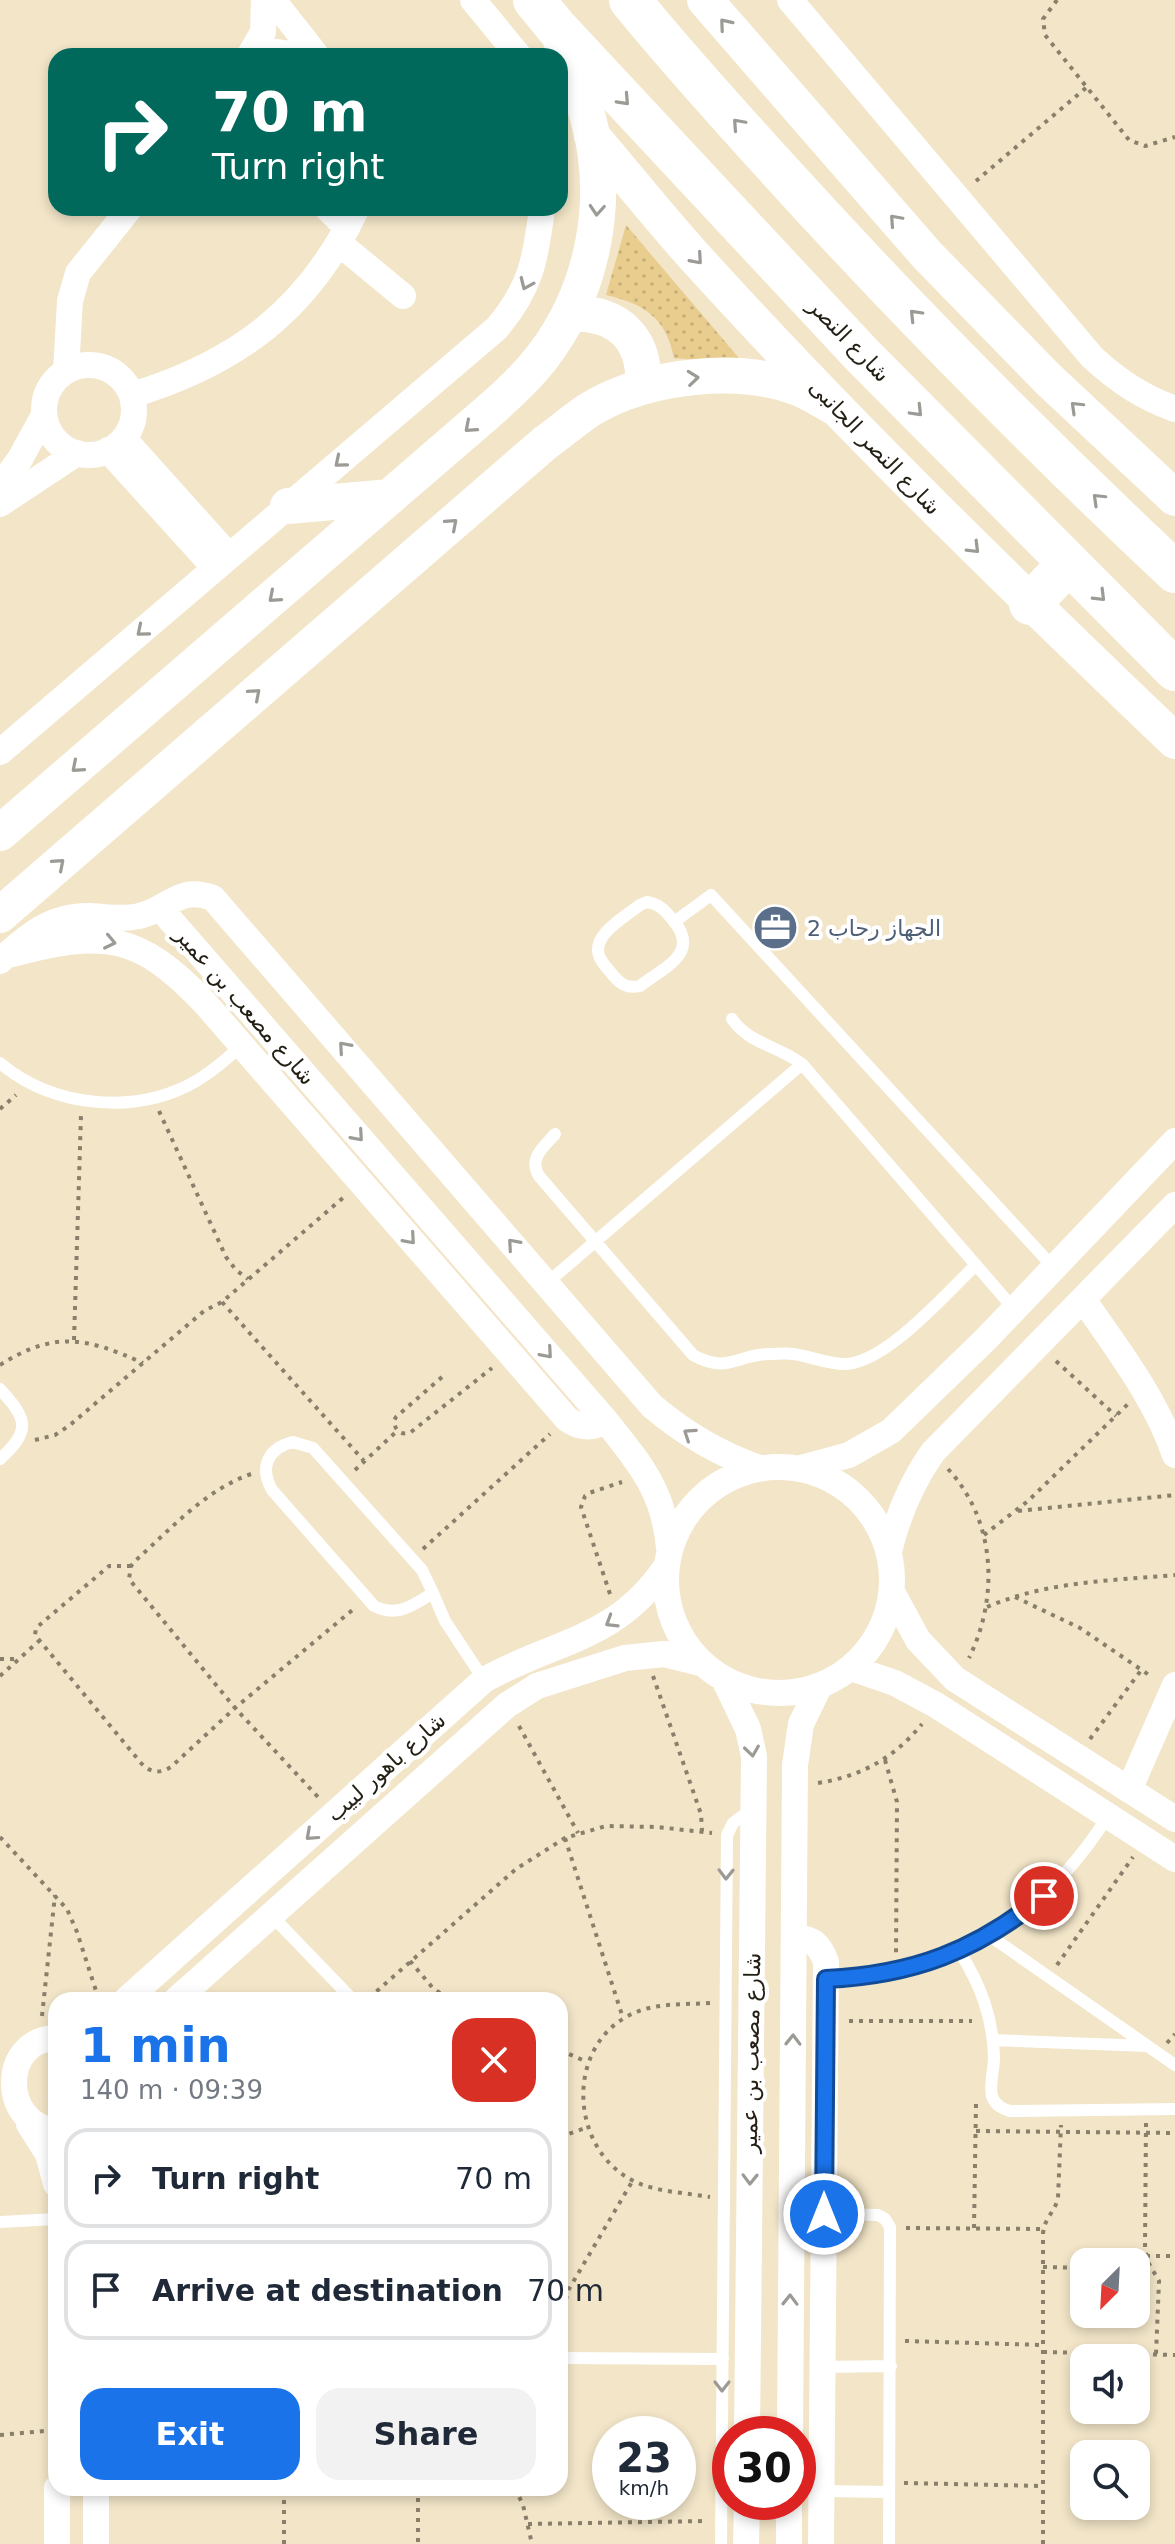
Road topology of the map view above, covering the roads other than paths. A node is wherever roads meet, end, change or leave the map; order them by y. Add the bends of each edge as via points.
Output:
1 (264, 0) edge
2 (273, 0) edge
3 (473, 0) edge
4 (630, 0) edge
5 (705, 0) edge
6 (790, 0) edge
7 (545, 13) edge
8 (254, 48) edge
9 (311, 48) edge
10 (512, 48) edge
11 (558, 48) edge
12 (568, 73) edge
13 (592, 136) junction
14 (124, 216) edge
15 (541, 216) edge
16 (348, 227) edge
17 (403, 296) dead end
18 (569, 314) junction
19 (66, 371) junction
20 (643, 386) junction
21 (132, 395) junction
22 (836, 408) junction
23 (1175, 409) edge
24 (44, 415) junction
25 (116, 444) junction
26 (77, 453) junction
27 (0, 486) edge
28 (1169, 490) edge
29 (390, 497) junction
30 (0, 504) edge
31 (288, 506) junction
32 (222, 562) junction
33 (1068, 564) junction
34 (1175, 572) edge
35 (1030, 604) junction
36 (1175, 670) edge
37 (1175, 741) edge
38 (0, 752) edge
39 (0, 833) edge
40 (160, 908) junction
41 (0, 915) edge
42 (674, 922) junction
43 (3, 958) edge
44 (732, 1019) dead end
45 (242, 1045) junction
46 (0, 1063) edge
47 (802, 1064) junction
48 (555, 1134) dead end
49 (1175, 1141) edge
50 (1130, 1188) junction
51 (1168, 1212) edge
52 (596, 1241) junction
53 (976, 1265) junction
54 (1054, 1268) junction
55 (547, 1283) junction
56 (1083, 1299) junction
57 (1014, 1309) junction
58 (986, 1339) junction
59 (1016, 1367) junction
60 (0, 1389) edge
61 (606, 1421) junction
62 (1175, 1455) edge
63 (0, 1459) edge
64 (759, 1468) junction
65 (801, 1468) junction
66 (889, 1551) junction
67 (667, 1558) junction
68 (892, 1592) junction
69 (433, 1593) junction
70 (701, 1663) junction
71 (851, 1668) junction
72 (724, 1679) junction
73 (484, 1680) junction
74 (819, 1687) junction
75 (1174, 1689) edge
76 (1129, 1790) junction
77 (753, 1808) junction
78 (1108, 1816) junction
79 (1175, 1819) edge
80 (1175, 1859) edge
81 (271, 1915) junction
82 (990, 1936) junction
83 (794, 1938) junction
84 (959, 1951) junction
85 (826, 1979) junction
86 (135, 1992) edge
87 (185, 1992) edge
88 (345, 1992) edge
89 (42, 2040) edge
90 (993, 2040) junction
91 (0, 2041) edge
92 (1147, 2046) junction
93 (1175, 2065) edge
94 (1175, 2109) edge
95 (16, 2112) edge
96 (48, 2130) edge
97 (48, 2154) edge
98 (824, 2214) junction
99 (48, 2219) edge
100 (0, 2222) edge
101 (748, 2334) junction
102 (790, 2334) junction
103 (568, 2358) edge
104 (723, 2359) junction
105 (891, 2366) junction
106 (823, 2367) junction
107 (747, 2416) edge
108 (790, 2416) edge
109 (890, 2487) junction
110 (822, 2491) junction
111 (57, 2496) edge
112 (96, 2496) edge
113 (747, 2520) edge
114 (789, 2520) edge
115 (57, 2544) edge
116 (96, 2544) edge
117 (721, 2544) edge
118 (746, 2544) edge
119 (789, 2544) edge
120 (821, 2544) edge
121 (889, 2544) edge

1 - 8 street via 263,32
2 - 9 street
3 - 10 street
34 -> 4 main road via 913,314
28 -> 5 main road via 1048,379 927,255
6 - 23 street via 1092,357 1149,400
7 - 11 main road
7 -> 33 main road, شارع النصر via 862,355
12 - 13 main road
13 -> 18 main road via 597,218 588,267
13 -> 22 main road, شارع النصر الجانبى via 699,263
14 - 19 street via 78,273 70,301
15 -> 31 street via 531,273 497,328
16 - 17 street
16 - 21 street via 296,300 250,341 197,372
18 - 20 main road via 587,313 619,325 640,352
18 -> 29 main road via 526,376
19 - 21 street via 105,367 117,373
19 - 24 street via 48,390
20 -> 22 main road via 696,376 750,377 802,389
41 -> 20 main road via 545,443 591,409
21 - 25 street via 134,418
22 -> 35 main road, شارع النصر الجانبى
24 - 26 street via 55,439
24 - 27 street
25 - 26 street via 90,455
25 - 32 street
26 - 30 street
29 - 31 main road
29 -> 39 main road
31 - 32 street
32 -> 38 street
33 - 35 main road
33 -> 36 main road, شارع النصر
35 - 37 main road, شارع النصر الجانبى
40 - 43 street via 135,917 59,919 25,937
55 -> 40 street, شارع مصعب بن عمير via 224,907 199,893 185,894
40 -> 61 street, شارع مصعب بن عمير
42 - 42 lane via 685,938 684,948 640,986 624,986 600,958 600,940 640,905 661,906
42 - 54 lane via 711,895
43 -> 45 street via 87,939 132,948 176,972
44 - 47 lane via 748,1037
45 - 46 lane via 198,1080 153,1098 105,1103 30,1083
45 -> 61 street via 567,1419 586,1427
47 - 52 lane
47 - 53 lane
48 - 52 lane via 536,1156 536,1170
49 - 50 street
50 - 51 street
50 - 54 street
51 - 56 street
52 - 53 lane via 693,1355 721,1365 792,1353 844,1364 868,1360
52 - 55 lane
53 - 57 lane
54 - 57 street
64 -> 55 street, شارع مصعب بن عمير via 713,1449 652,1406
56 - 59 street
56 - 62 street via 1143,1388
57 - 58 street
58 - 59 street
58 - 65 street via 891,1431 849,1455
59 - 66 street via 920,1470
60 - 63 lane via 23,1418 20,1439
61 - 67 street, شارع مصعب بن عمير via 647,1473 663,1509
64 - 65 street
64 - 67 street via 739,1473 703,1495 683,1519
65 - 66 street via 857,1498
66 - 68 street
67 - 70 street via 669,1609
67 -> 73 street, شارع باهور لبيب via 636,1604 618,1619
68 - 71 street via 879,1634
68 - 76 street via 918,1640 955,1679
69 - 69 lane via 395,1612 384,1611 367,1598 272,1490 267,1459 282,1444 313,1448 412,1558
69 - 73 lane
70 - 72 street
70 - 81 street, شارع باهور لبيب via 674,1655 645,1655 537,1686 507,1705
71 - 74 street
71 - 78 street via 936,1705
72 - 74 street via 771,1693
72 -> 77 street, شارع مصعب بن عمير via 748,1729 754,1756
73 -> 86 street, شارع باهور لبيب
74 - 83 street, شارع مصعب بن عمير via 797,1744
75 - 76 street
76 - 79 street
77 -> 101 street, شارع مصعب بن عمير
77 -> 104 lane via 733,1823 727,1835
78 - 80 street
78 - 82 lane via 1069,1872
81 - 87 street, شارع باهور لبيب
81 - 88 lane
82 - 84 lane
82 - 92 lane
83 - 85 street via 811,1940 821,1949
102 -> 83 street, شارع مصعب بن عمير
84 - 85 lane via 895,1972
84 - 90 lane via 983,1994
85 - 98 street
89 - 91 street
89 - 95 street via 19,2054 11,2068 8,2083
90 - 92 lane
90 - 94 lane via 991,2090 1001,2108
92 - 93 lane
95 - 96 street
95 - 97 street
98 - 105 lane via 878,2215 890,2227
98 - 106 street
99 - 100 lane
101 - 102 street
101 - 107 street, شارع مصعب بن عمير
102 - 108 street, شارع مصعب بن عمير
103 - 104 lane
104 -> 117 lane
105 - 106 lane
105 - 109 lane
106 - 110 street
109 - 110 lane
109 - 121 lane
110 - 120 street
111 - 115 street
112 - 116 street
113 - 118 street
114 - 119 street

